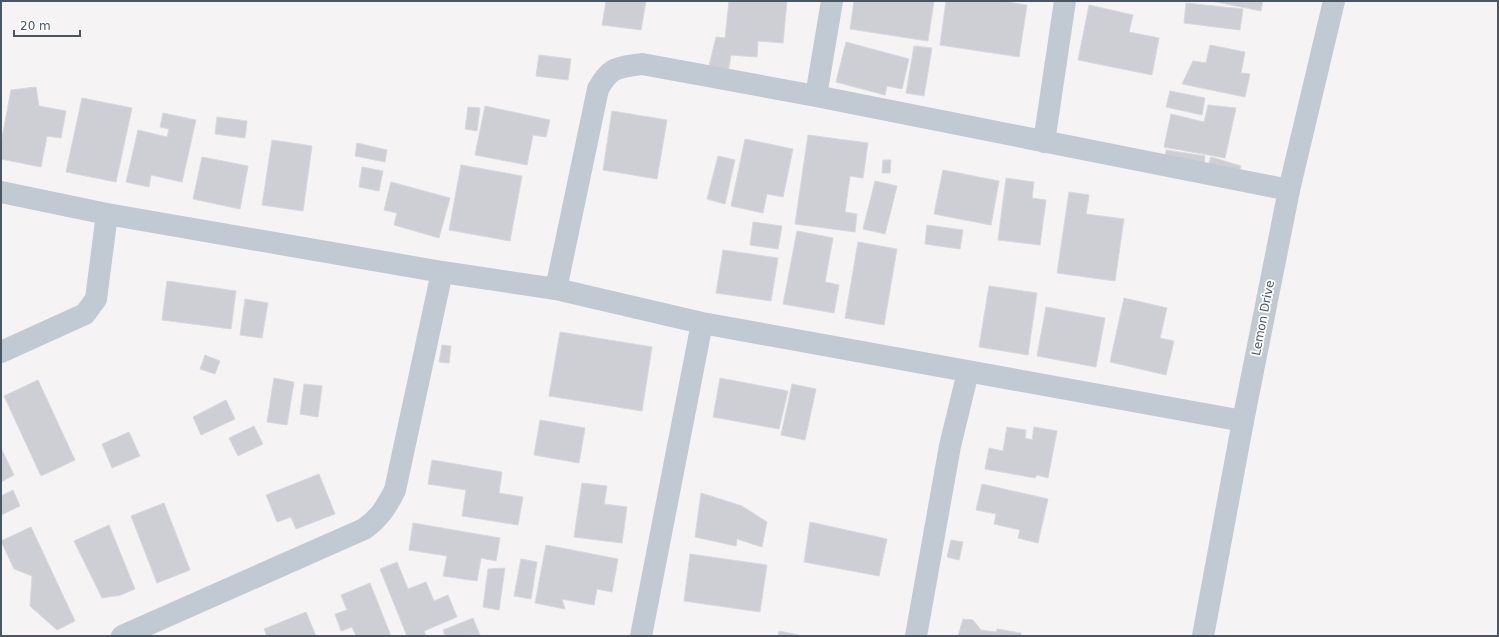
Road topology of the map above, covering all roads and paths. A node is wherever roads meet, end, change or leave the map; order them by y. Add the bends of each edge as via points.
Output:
1 (832, 1) edge
2 (1065, 1) edge
3 (1334, 1) edge
4 (816, 96) junction
5 (1044, 142) junction
6 (1289, 190) junction
7 (1, 192) edge
8 (107, 214) junction
9 (442, 272) junction
10 (556, 289) junction
11 (702, 323) junction
12 (1, 352) edge
13 (968, 372) junction
14 (1242, 421) junction
15 (159, 629) edge
16 (122, 636) edge
17 (641, 636) edge
18 (916, 636) edge
19 (1203, 636) edge

1 - 4 street
2 - 5 street
3 - 6 street, Lemon Drive
4 - 5 street
4 - 10 street via 642,64 620,67 606,74 598,90
5 - 6 street
6 - 14 street, Lemon Drive
7 - 8 street
8 - 9 street
8 - 12 street via 96,299 90,309 85,314
9 - 10 street
9 - 15 street via 395,490 386,509 375,522 364,529
10 - 11 street
11 - 13 street
11 - 17 street
13 - 14 street
13 - 18 street via 950,446
14 - 19 street, Lemon Drive
15 - 16 street

